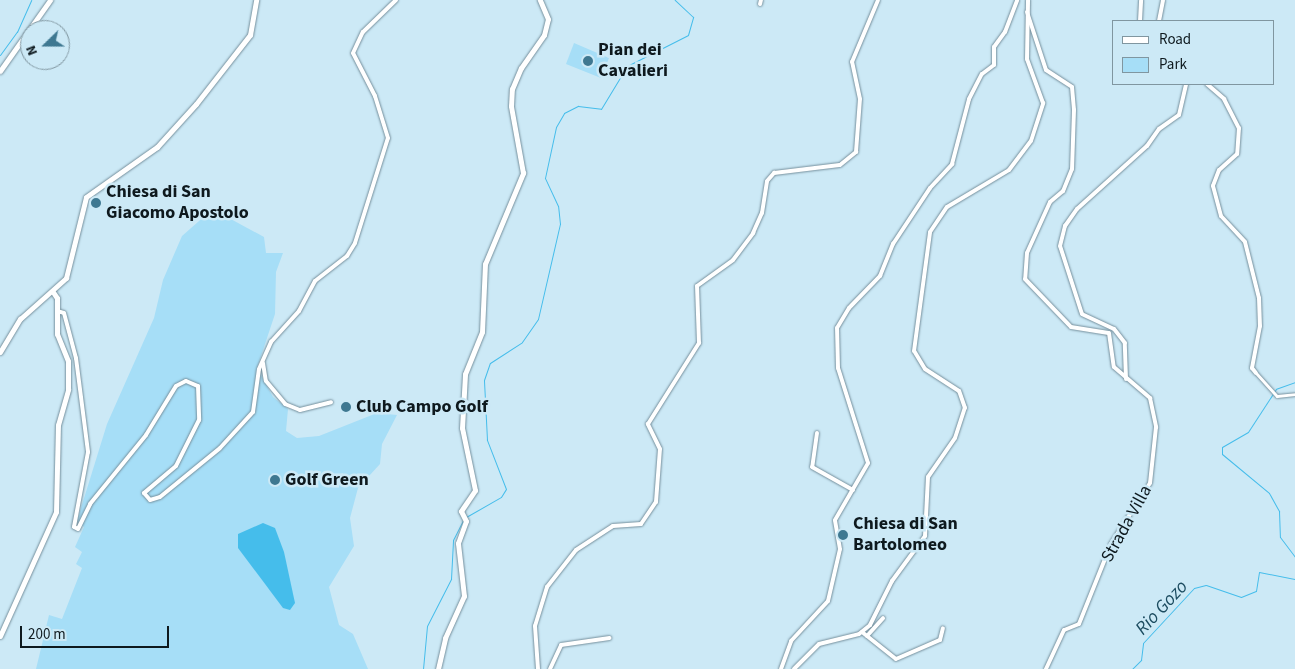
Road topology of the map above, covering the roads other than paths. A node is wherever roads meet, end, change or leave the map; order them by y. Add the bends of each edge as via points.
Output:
1 (50, 0) edge
2 (256, 0) edge
3 (396, 0) edge
4 (540, 0) edge
5 (878, 0) edge
6 (1017, 0) edge
7 (1028, 0) edge
8 (1141, 0) edge
9 (1163, 0) edge
10 (1027, 12) junction
11 (1140, 20) edge
12 (1159, 20) edge
13 (0, 71) edge
14 (1186, 85) edge
15 (1208, 85) edge
16 (52, 292) junction
17 (57, 311) junction
18 (1105, 328) junction
19 (0, 352) edge
20 (264, 358) junction
21 (1256, 373) joint
22 (1126, 379) junction
23 (1295, 394) edge
24 (331, 402) dead end
25 (817, 433) dead end
26 (853, 490) junction
27 (883, 618) dead end
28 (943, 628) dead end
29 (862, 632) junction
30 (0, 636) edge
31 (867, 636) junction
32 (609, 638) dead end
33 (438, 669) edge
34 (538, 669) edge
35 (550, 669) edge
36 (781, 669) edge
37 (794, 669) edge
38 (1046, 669) edge

1 - 13 street
2 - 16 street via 250,35 190,110 157,147 86,197 66,278
3 - 20 street via 364,32 353,53 375,96 388,138 355,243 347,256 314,281
4 - 33 street via 548,19 544,35 521,68 512,89 511,106 523,173 485,264 482,332 465,374 462,428 475,481 461,514 466,521 458,543 464,596 444,638
5 - 34 street via 852,62 860,99 856,152 840,165 801,167 770,176 753,233 732,260 697,286 699,343 648,424 660,449 656,502 641,524 613,526 576,550 547,587 535,626
6 - 26 street via 1005,32 994,47 994,65 982,74 968,99 952,164 930,188 893,244 880,276 849,308 837,328 840,375 867,452 866,468
7 - 10 street
8 - 11 street
9 - 12 street
10 - 18 street via 1046,70 1072,87 1074,110 1072,169 1062,191 1050,202 1027,253 1026,279 1071,327 1082,331
10 - 29 street via 1028,65 1043,103 1031,142 1009,170 966,193 938,215 925,260 914,351 925,370 959,391 963,418 928,477 927,527 921,544
14 - 18 street via 1179,115 1159,129 1065,226 1061,254 1076,304 1088,319
15 - 21 street via 1224,99 1240,128 1238,154 1219,170 1213,186 1221,216 1245,242 1260,298 1260,326 1252,368
16 - 17 street
16 - 19 street via 20,319
17 - 20 street via 64,313 76,358 88,452 74,527 78,529 90,504 146,435 176,386 186,381 198,386 200,420 176,466 144,494 150,500 160,497 220,448 253,412
17 - 30 street via 57,334 68,361 68,389 58,425 56,512
18 - 22 street, Strada Villa via 1112,338 1114,367
18 - 22 street via 1126,343
20 - 24 street via 266,381 285,404 300,410
21 - 23 street via 1277,396
22 - 38 street, Strada Villa via 1150,398 1154,409 1150,483 1112,544 1079,624 1064,630
25 - 26 street via 812,467
26 - 36 street via 834,520 840,549 828,600 791,641
27 - 31 street
28 - 31 street via 940,640 896,659
29 - 31 street
29 - 37 street via 819,644
32 - 35 street via 561,645

